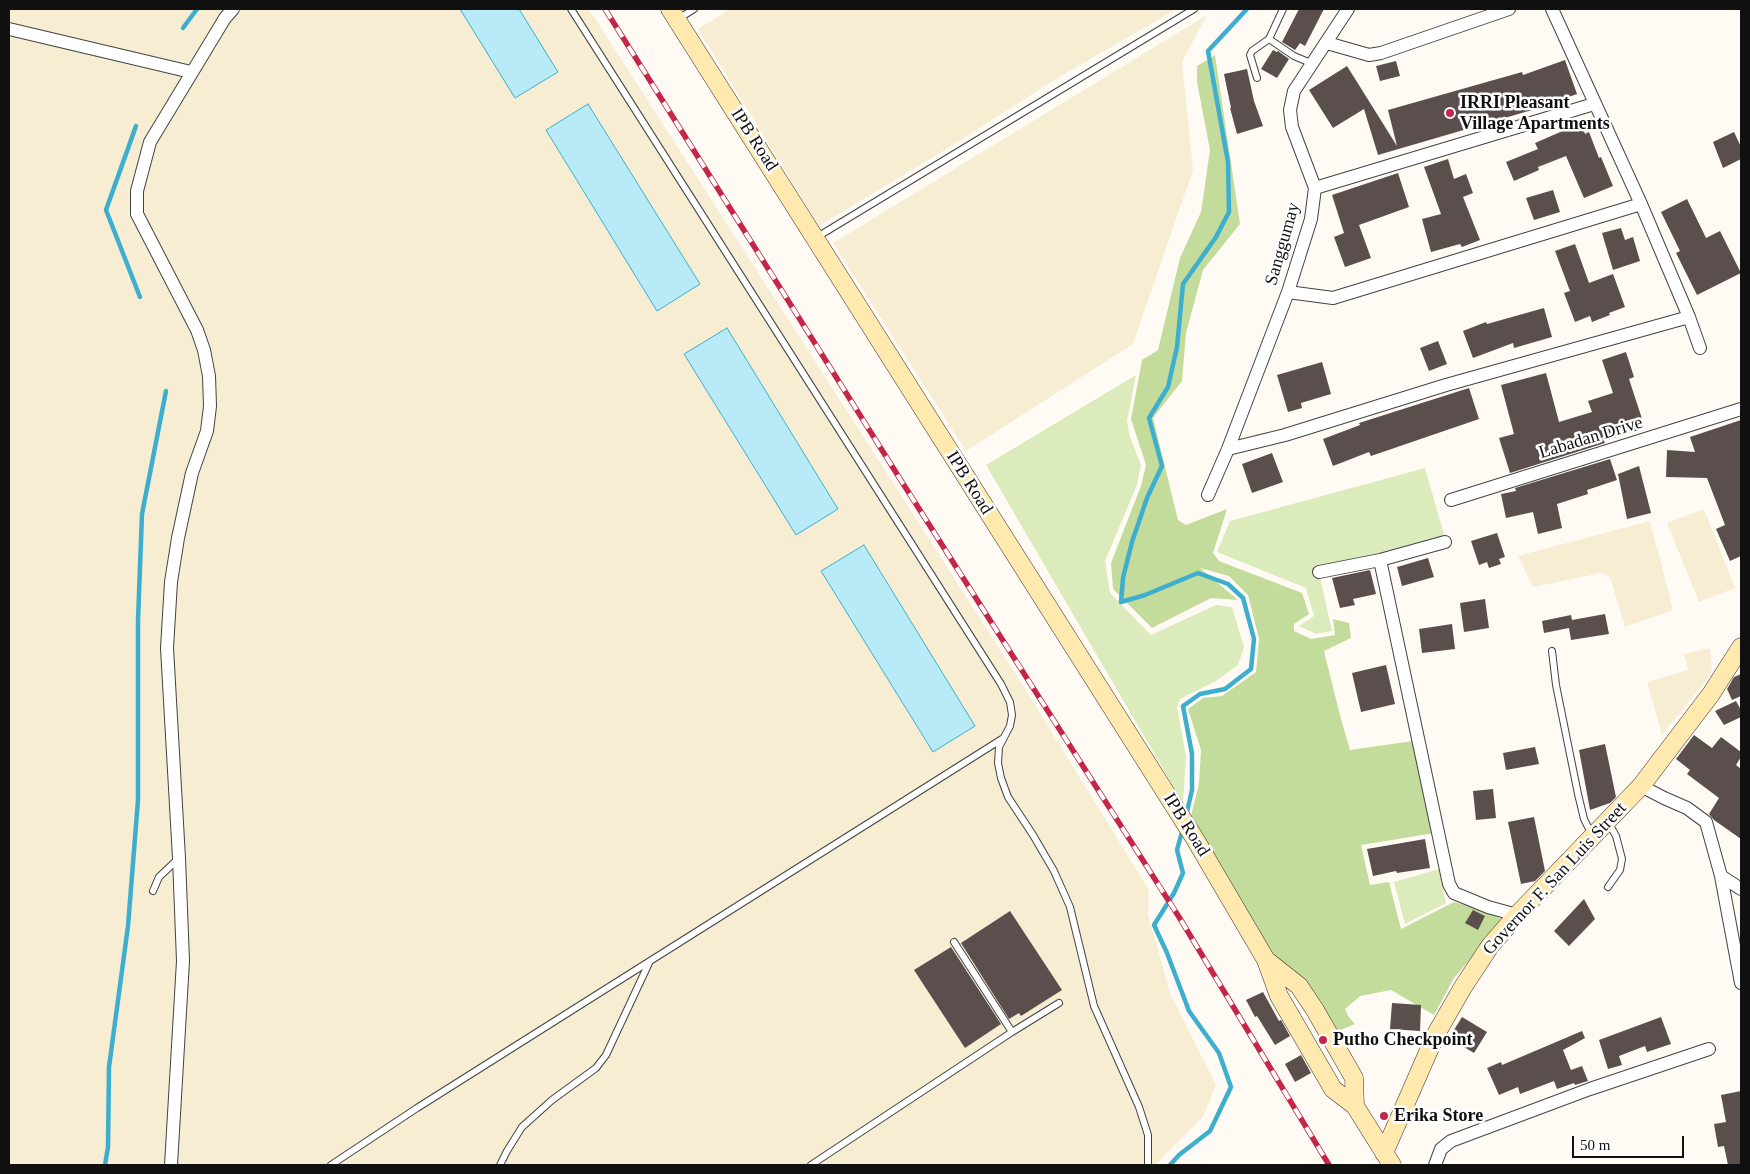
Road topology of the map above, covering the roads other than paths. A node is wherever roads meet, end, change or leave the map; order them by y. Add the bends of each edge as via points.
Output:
1 (234, 9) edge
2 (571, 9) edge
3 (694, 9) edge
4 (1194, 9) edge
5 (1283, 9) edge
6 (1348, 9) edge
7 (1509, 9) edge
8 (1552, 9) edge
9 (673, 14) edge
10 (9, 29) edge
11 (1269, 39) junction
12 (1327, 43) junction
13 (1313, 64) junction
14 (191, 72) junction
15 (1257, 78) dead end
16 (1594, 104) junction
17 (1315, 188) junction
18 (1640, 204) junction
19 (816, 238) junction
20 (1288, 292) junction
21 (1689, 317) junction
22 (1700, 348) dead end
23 (1741, 410) edge
24 (1228, 449) junction
25 (1208, 495) dead end
26 (1452, 500) dead end
27 (1445, 542) dead end
28 (1380, 560) junction
29 (1319, 572) dead end
30 (1741, 647) edge
31 (1552, 651) dead end
32 (1003, 738) junction
33 (1641, 786) junction
34 (1608, 820) junction
35 (1593, 836) junction
36 (179, 858) junction
37 (1721, 876) junction
38 (1608, 887) dead end
39 (1741, 889) edge
40 (153, 891) dead end
41 (1517, 915) junction
42 (954, 942) dead end
43 (1266, 960) junction
44 (649, 962) junction
45 (1741, 983) edge
46 (1059, 1003) dead end
47 (1012, 1032) junction
48 (1709, 1049) dead end
49 (1355, 1106) junction
50 (1388, 1159) edge
51 (171, 1165) edge
52 (331, 1165) edge
53 (500, 1165) edge
54 (811, 1165) edge
55 (1148, 1165) edge
56 (1435, 1165) edge

1 - 14 street
2 - 32 lane via 1001,684 1010,702 1012,716
3 - 9 lane
4 - 19 lane
5 - 11 lane
6 - 12 street, Sanggumay
7 - 12 street via 1381,53 1369,55
8 - 16 street
9 - 19 street, IPB Road
10 - 14 street
11 - 13 lane
11 - 15 lane via 1250,55
12 - 13 street, Sanggumay
13 - 17 street, Sanggumay via 1294,91 1290,110 1292,127
14 - 36 street via 150,142 137,192 137,214 196,330 209,376 207,431 192,473 171,582 167,648
16 - 17 street
16 - 18 street
17 - 20 street, Sanggumay via 1311,220
18 - 20 street via 1332,298
18 - 21 street
19 - 43 street, IPB Road via 1195,839
20 - 24 street, Sanggumay
21 - 22 street
21 - 24 street
23 - 26 street, Labadan Drive
24 - 25 street, Sanggumay
27 - 28 street
28 - 29 street
28 - 41 street via 1449,884 1454,893
30 - 33 street, Governor F. San Luis Street via 1711,694
31 - 35 lane via 1578,794
32 - 44 lane
32 - 55 lane via 998,763 1001,778 1008,797 1054,871 1070,907 1094,1006 1139,1107 1148,1135
33 - 34 street, Governor F. San Luis Street
33 - 37 street via 1687,808 1706,822
34 - 35 street, Governor F. San Luis Street
34 - 38 lane via 1622,859 1620,870
35 - 41 street, Governor F. San Luis Street
36 - 40 lane via 159,876
36 - 51 street via 182,961
37 - 39 street
37 - 45 street
41 - 50 street, Governor F. San Luis Street via 1490,946 1463,987 1426,1056
42 - 47 lane
43 - 49 street, IPB Road via 1279,996 1333,1089
43 - 49 street, IPB Road via 1299,986 1315,1010 1354,1078
44 - 52 lane
44 - 53 lane via 606,1055 596,1068 522,1127
46 - 47 lane
47 - 54 lane
48 - 56 street via 1590,1088 1451,1141 1441,1149
49 - 50 street, IPB Road

